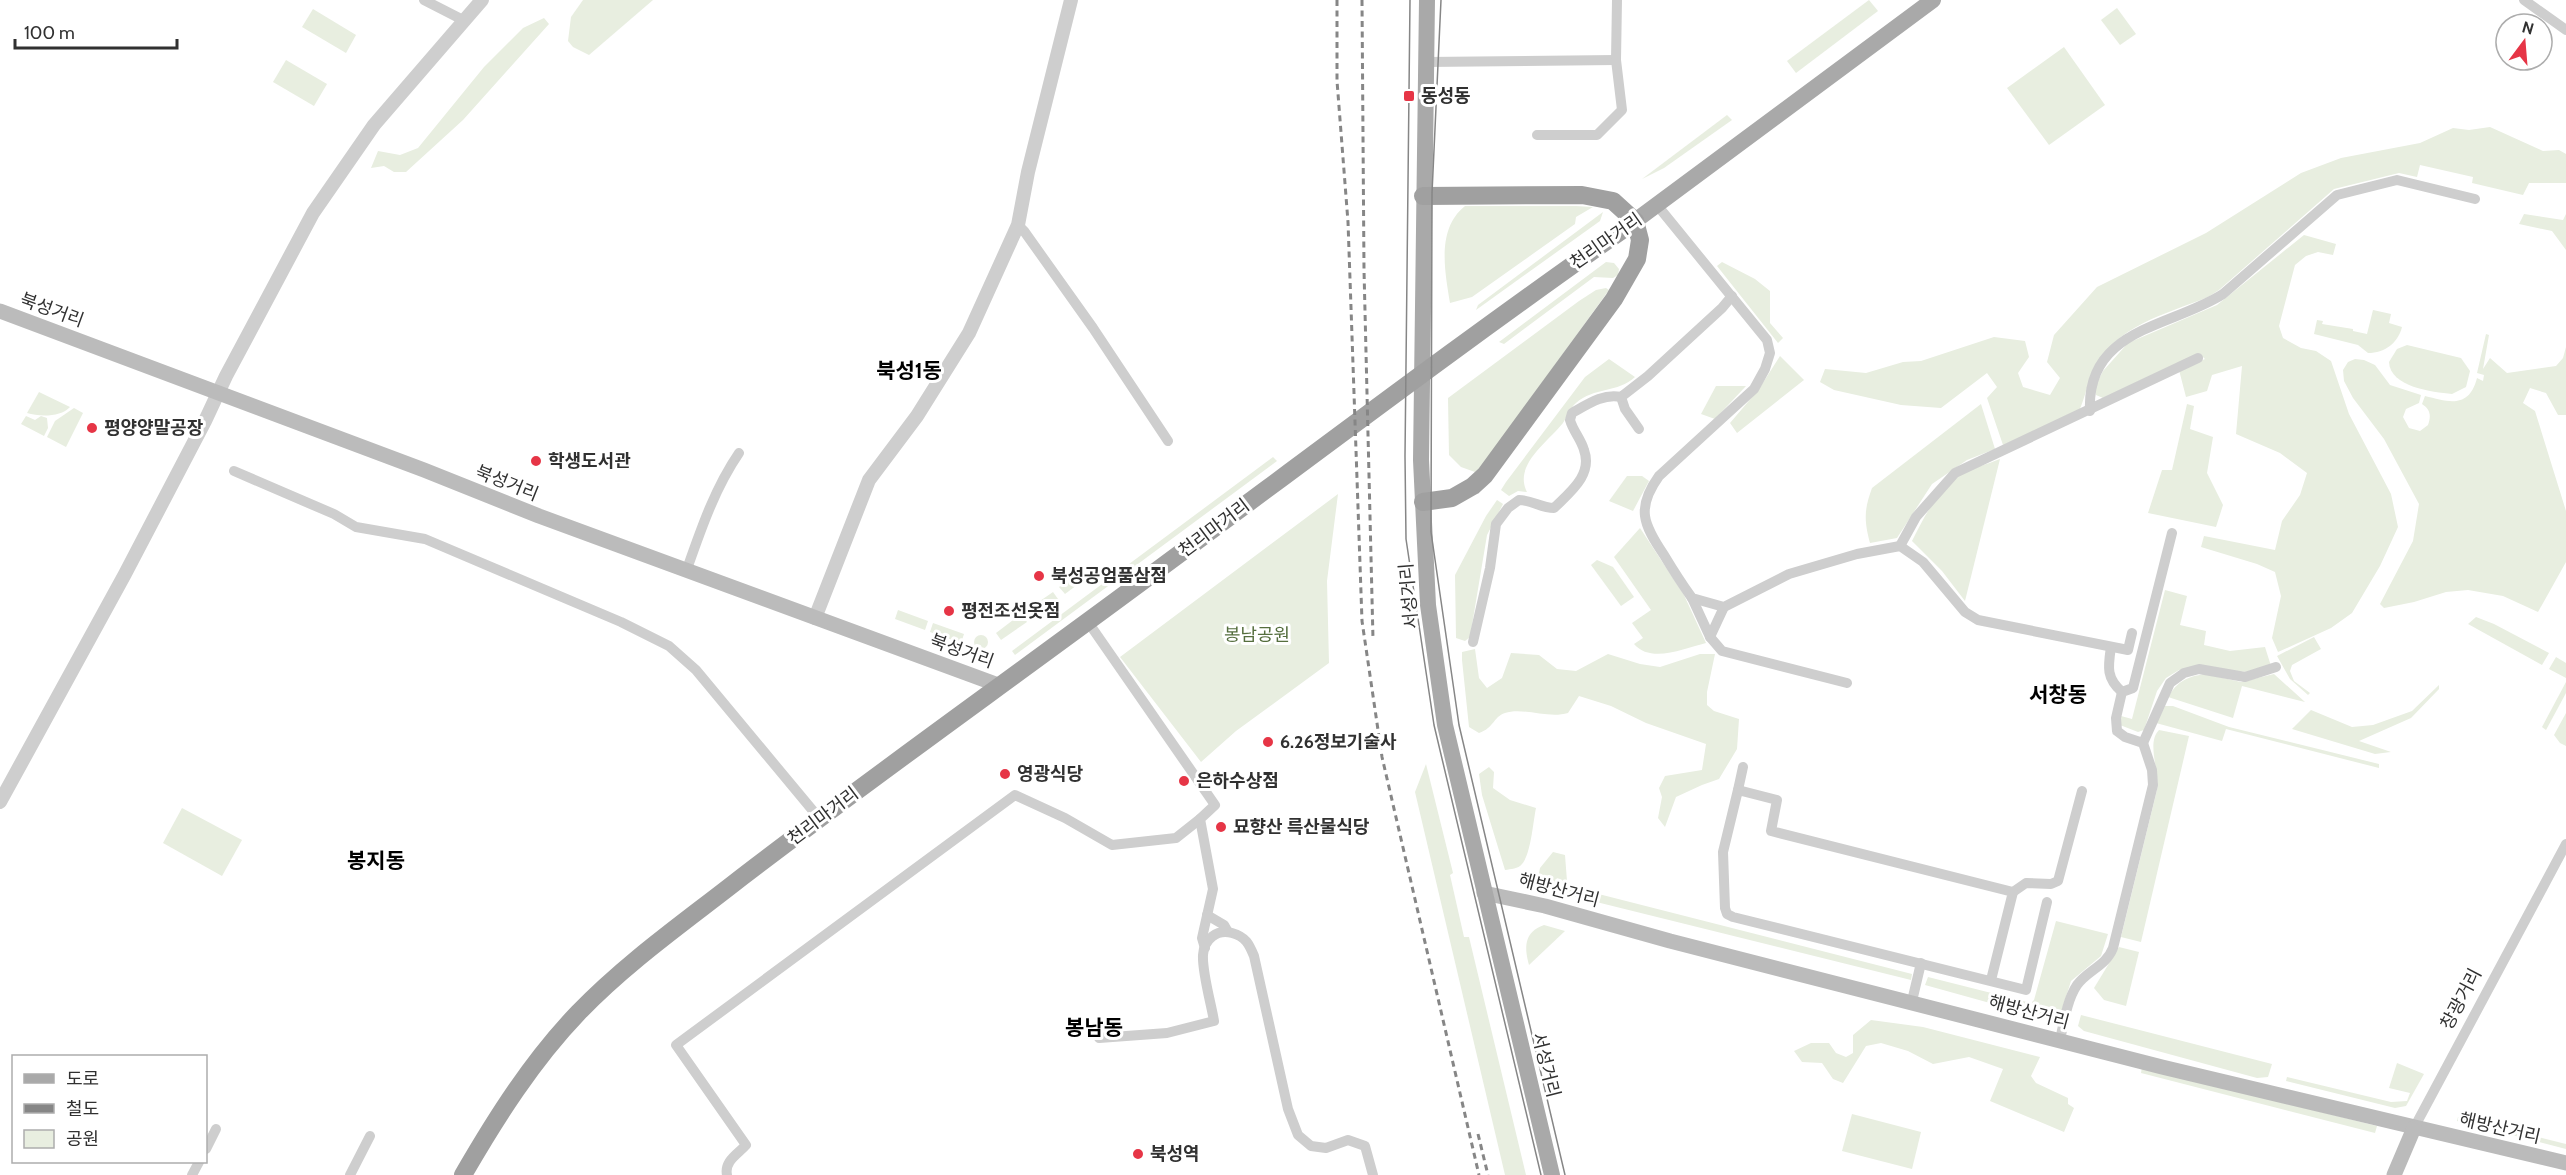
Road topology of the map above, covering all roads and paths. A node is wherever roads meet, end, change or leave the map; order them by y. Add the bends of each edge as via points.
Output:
1 (424, 0) edge
2 (482, 0) edge
3 (1071, 0) edge
4 (1427, 0) edge
5 (1617, 0) edge
6 (1933, 0) edge
7 (2524, 0) edge
8 (465, 21) junction
9 (2566, 30) edge
10 (1616, 60) junction
11 (1426, 62) junction
12 (1537, 135) dead end
13 (1423, 196) junction
14 (2475, 199) dead end
15 (1657, 205) junction
16 (1635, 220) junction
17 (1018, 225) junction
18 (1732, 296) junction
19 (0, 312) edge
20 (2198, 358) dead end
21 (219, 392) junction
22 (1622, 397) junction
23 (2090, 411) junction
24 (1639, 429) dead end
25 (1168, 441) dead end
26 (739, 453) dead end
27 (234, 471) dead end
28 (1423, 502) junction
29 (2172, 532) dead end
30 (1900, 546) junction
31 (687, 569) junction
32 (1692, 598) junction
33 (1724, 607) junction
34 (815, 618) junction
35 (1088, 622) junction
36 (2132, 633) dead end
37 (1710, 637) junction
38 (1473, 642) dead end
39 (2111, 647) junction
40 (2276, 668) dead end
41 (1847, 683) dead end
42 (1001, 686) junction
43 (2122, 692) junction
44 (2143, 743) junction
45 (1743, 767) dead end
46 (1738, 790) junction
47 (2082, 791) dead end
48 (0, 802) edge
49 (819, 818) junction
50 (1200, 819) junction
51 (2566, 844) edge
52 (2013, 892) junction
53 (1484, 893) junction
54 (2047, 902) dead end
55 (1207, 915) junction
56 (1228, 932) junction
57 (1205, 948) junction
58 (1921, 963) junction
59 (1991, 980) junction
60 (1912, 1001) junction
61 (1099, 1038) dead end
62 (2060, 1040) junction
63 (2414, 1128) junction
64 (216, 1129) dead end
65 (370, 1136) dead end
66 (207, 1147) edge
67 (2566, 1163) edge
68 (350, 1175) edge
69 (463, 1175) edge
70 (727, 1175) edge
71 (1373, 1175) edge
72 (1552, 1175) edge
73 (2394, 1175) edge

1 - 8 street
2 - 8 street
3 - 17 street
4 - 11 main road, 서성거리
5 - 10 street
6 - 15 main road, 천리마거리
7 - 9 street
8 - 21 street via 374,124 342,168 313,213
10 - 11 street
10 - 12 street via 1623,110 1597,135
11 - 13 main road, 서성거리
13 - 16 highway via 1582,195 1613,201
13 - 28 main road, 서성거리
14 - 23 street via 2397,180 2337,195 2223,294 2138,331 2115,347 2098,370 2089,394
15 - 16 main road, 천리마거리
15 - 18 street
16 - 28 highway via 1640,240 1637,259 1618,293 1494,463 1462,493
16 - 35 highway, 천리마거리
17 - 25 street via 1094,328
17 - 34 street via 969,333 917,416 868,480
18 - 22 street
18 - 32 street via 1767,340 1770,353 1765,369 1754,389 1659,476 1648,492 1644,511 1647,529
19 - 21 main road, 북성거리
20 - 23 street
21 - 31 main road, 북성거리 via 538,516
21 - 48 street
22 - 24 street
22 - 38 street via 1604,397 1572,413 1570,420 1587,465 1575,487 1554,508 1519,500 1496,524
23 - 30 street via 1955,473 1916,517
26 - 31 street via 711,504
27 - 49 street via 356,527 424,539 669,646 696,670
28 - 53 main road, 서성거리 via 1428,604 1438,682
29 - 43 street via 2133,688
30 - 33 street via 1789,574
30 - 39 street via 1923,562 1965,612 1978,620
31 - 34 main road, 북성거리
32 - 33 street
32 - 37 street
33 - 37 street
34 - 42 main road, 북성거리
35 - 42 highway, 천리마거리
35 - 50 street via 1215,805
36 - 39 street via 2128,650
37 - 41 street via 1730,655
39 - 43 street via 2108,670 2112,683
40 - 44 street via 2245,677 2199,669 2184,673 2170,683
42 - 49 highway, 천리마거리
43 - 44 street via 2117,731
44 - 62 street via 2153,785 2113,948 2104,963 2078,984
45 - 46 street
46 - 52 street via 1777,800 1771,831
46 - 58 street via 1723,852 1727,914
47 - 52 street via 2058,881 2026,883
49 - 69 highway, 천리마거리 via 652,945 577,1014 515,1091
50 - 55 street via 1213,889
50 - 70 street via 1176,838 1112,845 1015,795 676,1045 744,1138 746,1145 729,1161
51 - 63 street, 창광거리
52 - 59 street
53 - 60 main road, 해방산거리
53 - 72 main road, 서성거리
54 - 59 street via 2026,990
55 - 56 street
55 - 57 street via 1202,938
56 - 57 street via 1209,938
56 - 71 street via 1249,943 1254,956 1288,1109 1298,1135 1311,1146 1326,1148 1348,1140 1358,1142 1365,1146
57 - 61 street via 1214,1021 1167,1033
58 - 59 street
58 - 60 street
60 - 62 main road, 해방산거리
62 - 63 main road, 해방산거리
63 - 67 main road, 해방산거리
63 - 73 main road, 창광거리
64 - 66 street
65 - 68 street

